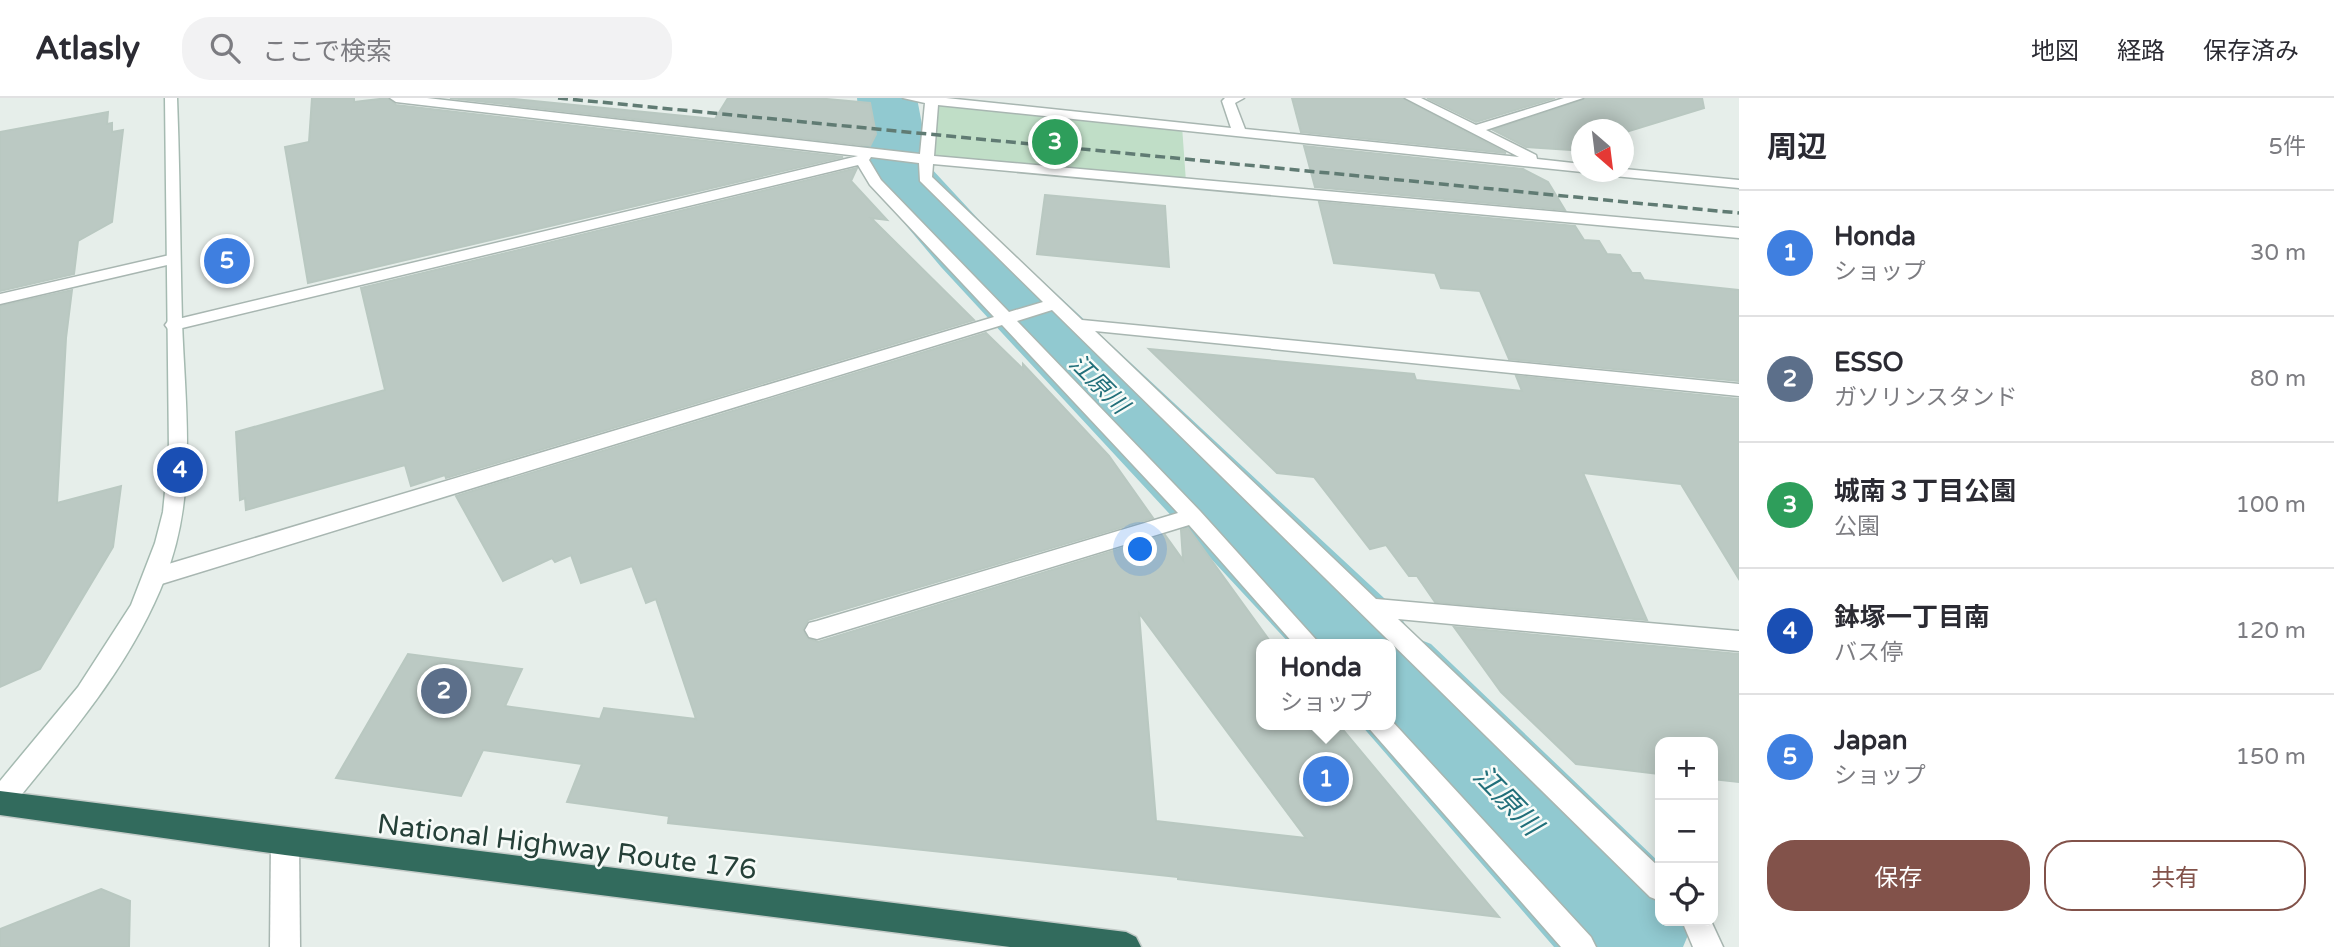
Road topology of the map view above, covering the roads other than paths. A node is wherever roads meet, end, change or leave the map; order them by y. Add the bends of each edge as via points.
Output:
1 (171, 98) edge
2 (396, 98) edge
3 (909, 98) edge
4 (1238, 98) edge
5 (1410, 98) edge
6 (1577, 98) edge
7 (933, 99) edge
8 (1474, 130) junction
9 (1240, 133) junction
10 (864, 156) junction
11 (925, 159) junction
12 (1543, 164) junction
13 (1571, 167) edge
14 (1634, 174) edge
15 (1739, 184) edge
16 (1739, 233) edge
17 (174, 259) junction
18 (0, 299) edge
19 (1054, 304) junction
20 (1003, 317) junction
21 (1075, 324) junction
22 (174, 325) junction
23 (1739, 390) edge
24 (1193, 516) junction
25 (155, 577) junction
26 (1369, 607) junction
27 (817, 630) dead end
28 (1304, 639) edge
29 (1739, 641) edge
30 (1385, 730) edge
31 (0, 802) edge
32 (285, 842) junction
33 (1655, 882) edge
34 (1698, 926) edge
35 (285, 947) edge
36 (1126, 947) edge
37 (1581, 947) edge
38 (1708, 947) edge

1 - 17 street
2 - 10 street
3 - 7 street
4 - 9 street via 1228,101
5 - 8 street
6 - 8 street
7 - 9 street
7 - 11 street
8 - 12 street
9 - 12 street
10 - 11 street
10 - 20 street via 875,182
10 - 22 street
11 - 16 street
11 - 19 street via 925,178
12 - 13 street
14 - 15 street
17 - 18 street
17 - 22 street
19 - 20 street
19 - 21 street
20 - 24 street
20 - 25 street
21 - 23 street
21 - 26 street
22 - 25 street via 180,470 173,520
24 - 27 street
24 - 28 street
25 - 31 street via 131,628
26 - 29 street
26 - 33 street
30 - 37 street
31 - 32 highway, National Highway Route 176
32 - 35 street
32 - 36 highway, National Highway Route 176
34 - 38 street

